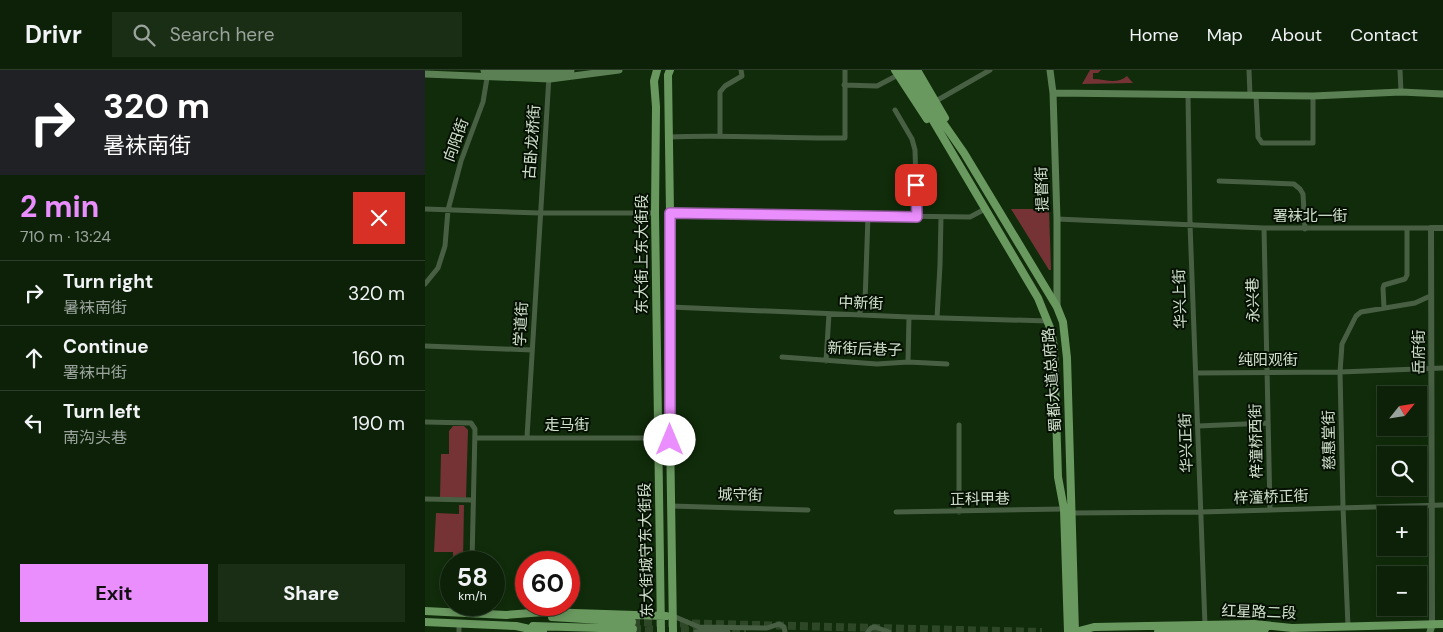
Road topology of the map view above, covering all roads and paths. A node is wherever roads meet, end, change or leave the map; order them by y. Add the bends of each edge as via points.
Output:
1 (484, 70) edge
2 (571, 70) edge
3 (619, 70) edge
4 (657, 70) edge
5 (670, 70) edge
6 (741, 70) edge
7 (845, 70) edge
8 (910, 70) edge
9 (917, 70) edge
10 (990, 70) edge
11 (1050, 70) edge
12 (1249, 70) edge
13 (1400, 70) edge
14 (899, 72) edge
15 (425, 74) edge
16 (548, 74) edge
17 (487, 78) junction
18 (845, 85) junction
19 (1401, 92) junction
20 (1053, 93) junction
21 (1443, 94) edge
22 (1188, 95) junction
23 (1253, 95) junction
24 (1313, 96) junction
25 (936, 101) junction
26 (656, 107) junction
27 (668, 107) junction
28 (895, 110) dead end
29 (719, 135) junction
30 (669, 137) junction
31 (964, 153) junction
32 (1219, 181) dead end
33 (425, 209) edge
34 (985, 209) junction
35 (448, 210) junction
36 (539, 213) junction
37 (670, 213) junction
38 (655, 214) junction
39 (868, 216) junction
40 (917, 217) junction
41 (941, 217) junction
42 (1057, 219) junction
43 (1190, 224) junction
44 (1264, 228) junction
45 (1305, 228) junction
46 (1407, 228) junction
47 (1431, 228) junction
48 (1443, 228) edge
49 (425, 284) edge
50 (1427, 298) dead end
51 (670, 307) junction
52 (1057, 307) junction
53 (1385, 308) junction
54 (829, 314) junction
55 (860, 315) junction
56 (909, 317) junction
57 (937, 318) junction
58 (1047, 321) junction
59 (425, 346) edge
60 (532, 350) junction
61 (782, 357) dead end
62 (827, 361) junction
63 (908, 362) junction
64 (947, 364) dead end
65 (1431, 368) junction
66 (1443, 368) edge
67 (1340, 372) junction
68 (1196, 373) junction
69 (1267, 373) junction
70 (425, 422) edge
71 (1268, 423) junction
72 (959, 425) dead end
73 (1198, 426) junction
74 (527, 437) junction
75 (475, 438) junction
76 (659, 438) junction
77 (670, 440) joint
78 (425, 499) edge
79 (473, 500) junction
80 (671, 506) junction
81 (1432, 506) junction
82 (1443, 506) edge
83 (1343, 507) junction
84 (808, 510) dead end
85 (1270, 510) junction
86 (1068, 511) junction
87 (896, 512) dead end
88 (959, 512) junction
89 (1201, 512) junction
90 (472, 551) edge
91 (425, 611) edge
92 (440, 612) edge
93 (506, 615) joint
94 (661, 615) junction
95 (673, 616) junction
96 (425, 622) edge
97 (459, 623) junction
98 (1443, 624) edge
99 (1205, 625) junction
100 (516, 626) junction
101 (1348, 626) junction
102 (1292, 628) junction
103 (506, 629) edge
104 (1433, 630) edge
105 (459, 632) edge
106 (543, 632) edge
107 (661, 632) edge
108 (673, 632) edge
109 (695, 632) edge
110 (728, 632) edge
111 (785, 632) edge
112 (868, 632) edge
113 (889, 632) edge
114 (1068, 632) edge
115 (1075, 632) edge
116 (1158, 632) edge

1 - 16 main road
2 - 16 main road
3 - 16 main road
4 - 26 main road, 东大街上东大街段 via 654,81
5 - 27 main road, 东大街上东大街段
6 - 29 street via 742,76 720,92
7 - 18 street
8 - 31 main road, 蜀都大道总府路
9 - 25 main road, 蜀都大道总府路
10 - 25 street
11 - 20 main road, 提督街
12 - 23 street
13 - 19 street
14 - 18 street via 877,86
14 - 34 main road, 蜀都大道总府路
15 - 17 main road
16 - 17 main road
16 - 36 street, 古卧龙桥街
17 - 35 street, 向阳街 via 483,102 461,161
18 - 29 street via 845,138
19 - 21 main road
19 - 24 main road
20 - 22 main road
20 - 42 main road, 提督街
22 - 23 main road
22 - 43 street, 华兴上街
23 - 24 main road
23 - 24 street via 1262,143 1313,143
25 - 31 main road, 蜀都大道总府路
26 - 27 main road via 665,103
26 - 38 main road, 东大街上东大街段
27 - 30 main road, 东大街上东大街段
28 - 40 street via 915,150
29 - 30 street
30 - 37 main road, 东大街上东大街段
31 - 52 main road, 蜀都大道总府路
32 - 45 street via 1294,184 1303,194
33 - 35 street
34 - 41 street via 970,217
34 - 58 main road, 蜀都大道总府路 via 1038,298
35 - 36 street
35 - 49 street, 向阳街 via 445,246 438,268
36 - 38 street
36 - 60 street, 学道街
37 - 39 street
37 - 51 main road, 东大街上东大街段
38 - 76 main road, 东大街上东大街段
39 - 40 street
39 - 55 street via 865,302 860,301
40 - 41 street
41 - 57 street
42 - 43 street, 署袜北一街
42 - 52 main road, 提督街
43 - 44 street, 署袜北一街
43 - 68 street, 华兴上街
44 - 45 street, 署袜北一街
44 - 69 street, 永兴巷
45 - 46 street, 署袜北一街
46 - 47 street, 署袜北一街
46 - 53 street via 1407,275 1405,279 1384,285
47 - 48 street
47 - 65 street, 岳府街
50 - 53 street, 慈惠堂街
51 - 54 street, 中新街
51 - 77 main road, 东大街上东大街段
52 - 86 main road, 蜀都大道总府路 via 1066,340
53 - 67 street, 慈惠堂街 via 1361,312 1356,316 1342,344
54 - 55 street, 中新街
54 - 62 street
55 - 56 street, 中新街
56 - 57 street, 中新街
56 - 63 street
57 - 58 street, 中新街
58 - 86 main road, 蜀都大道总府路 via 1054,348 1058,477
59 - 60 street
60 - 74 street, 学道街
61 - 62 street, 新街后巷子
62 - 63 street, 新街后巷子
63 - 64 street, 新街后巷子
65 - 66 street, 纯阳观街
65 - 67 street, 纯阳观街
65 - 81 street, 岳府街
67 - 69 street, 纯阳观街
67 - 83 street, 慈惠堂街
68 - 69 street, 纯阳观街
68 - 73 street, 华兴正街
69 - 71 street, 梓潼桥西街
70 - 75 street via 471,423
71 - 73 street
71 - 85 street, 梓潼桥西街
72 - 88 street
73 - 89 street, 华兴正街
74 - 75 street, 走马街
74 - 76 street, 走马街
75 - 79 street
76 - 94 main road, 东大街城守东大街段
77 - 80 main road, 东大街城守东大街段
78 - 79 street
79 - 90 street
80 - 84 street, 城守街
80 - 95 main road, 东大街城守东大街段
81 - 82 street, 梓潼桥正街
81 - 83 street, 梓潼桥正街
81 - 104 street, 岳府街
83 - 85 street, 梓潼桥正街
83 - 101 street, 慈惠堂街
85 - 89 street, 梓潼桥正街
86 - 88 street, 正科甲巷
86 - 89 street, 梓潼桥正街
86 - 114 main road, 蜀都大道总府路
86 - 115 main road, 蜀都大道总府路
87 - 88 street, 正科甲巷
89 - 99 street, 华兴正街
91 - 92 main road
93 - 94 main road via 544,612
93 - 100 main road via 633,625
94 - 95 main road
94 - 107 main road, 东大街城守东大街段
95 - 108 main road, 东大街城守东大街段
95 - 111 street via 699,627 767,628 779,624
96 - 97 main road
97 - 103 main road
97 - 105 street
98 - 104 main road, 红星路二段
99 - 102 main road, 红星路二段 via 1253,624
99 - 115 main road, 红星路二段 via 1094,626
100 - 103 main road
100 - 106 main road
101 - 102 main road, 红星路二段
101 - 104 main road, 红星路二段
102 - 116 main road
109 - 110 street
112 - 113 street via 875,627

